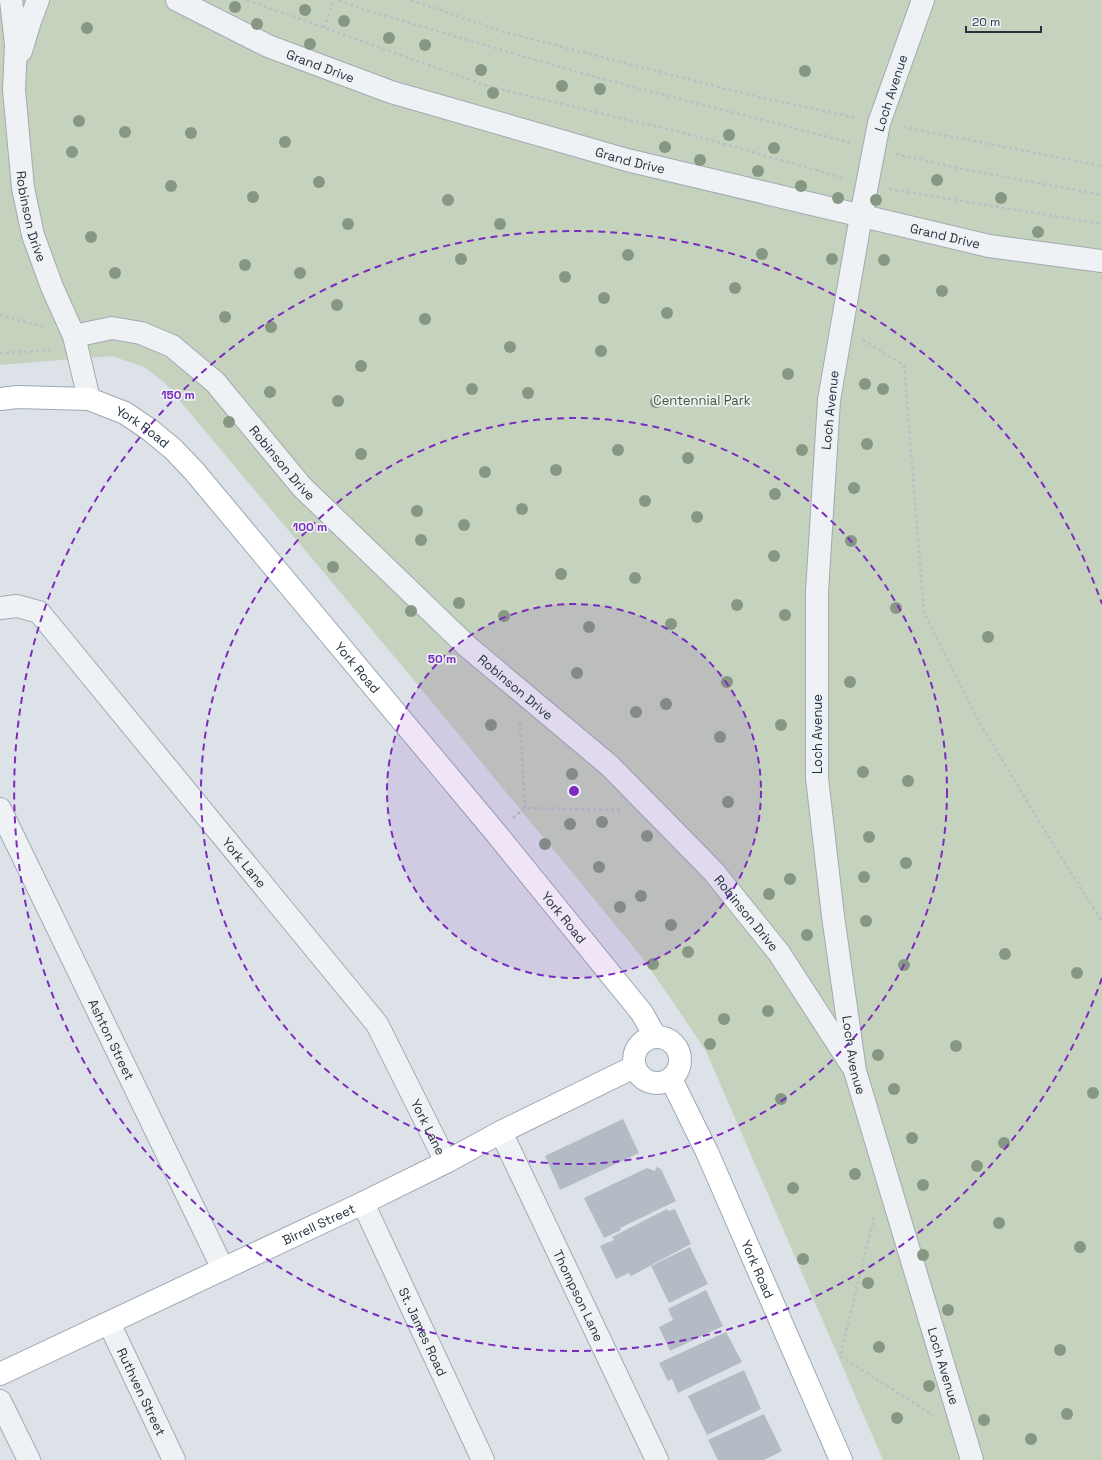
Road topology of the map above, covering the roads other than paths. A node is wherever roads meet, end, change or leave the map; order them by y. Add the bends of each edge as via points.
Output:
1 (11, 0) edge
2 (38, 0) edge
3 (177, 0) edge
4 (922, 0) edge
5 (14, 90) junction
6 (860, 216) junction
7 (1102, 261) edge
8 (74, 336) junction
9 (0, 399) edge
10 (89, 399) junction
11 (0, 608) edge
12 (0, 809) edge
13 (655, 1036) junction
14 (634, 1067) junction
15 (856, 1070) junction
16 (671, 1079) junction
17 (501, 1132) junction
18 (446, 1162) junction
19 (363, 1203) junction
20 (223, 1269) junction
21 (109, 1323) junction
22 (0, 1374) edge
23 (0, 1401) edge
24 (29, 1460) edge
25 (174, 1460) edge
26 (483, 1460) edge
27 (657, 1460) edge
28 (841, 1460) edge
29 (972, 1460) edge

1 - 5 street, Robinson Drive via 16,45
2 - 5 street, Robinson Drive via 22,46
3 - 6 street, Grand Drive via 268,46 391,92 627,160
4 - 6 street, Loch Avenue via 879,123
5 - 8 street, Robinson Drive via 23,188 33,235
6 - 7 street, Grand Drive via 989,246
6 - 15 street, Loch Avenue via 829,400 817,592 817,778 833,916
8 - 10 street, Robinson Drive
8 - 15 street, Robinson Drive via 112,328 141,334 172,346 215,382 302,487 468,648 610,766 713,871 779,953
9 - 10 main road, York Road
10 - 13 main road, York Road via 125,413 150,430 194,471 573,928 642,1013
11 - 18 street, York Lane via 17,606 38,612 378,1024
12 - 20 street, Ashton Street
13 - 14 main road via 647,1038 636,1047
13 - 16 main road via 669,1040 679,1051 680,1066
14 - 16 main road via 643,1079 650,1082 657,1084
14 - 17 main road, Birrell Street
15 - 29 street, Loch Avenue
16 - 28 main road, York Road via 707,1152
17 - 18 main road, Birrell Street
17 - 27 street, Thompson Lane
18 - 19 main road, Birrell Street
19 - 20 main road, Birrell Street
19 - 26 street, St. James Road
20 - 21 main road, Birrell Street
21 - 22 main road, Birrell Street
21 - 25 street, Ruthven Street
23 - 24 street

